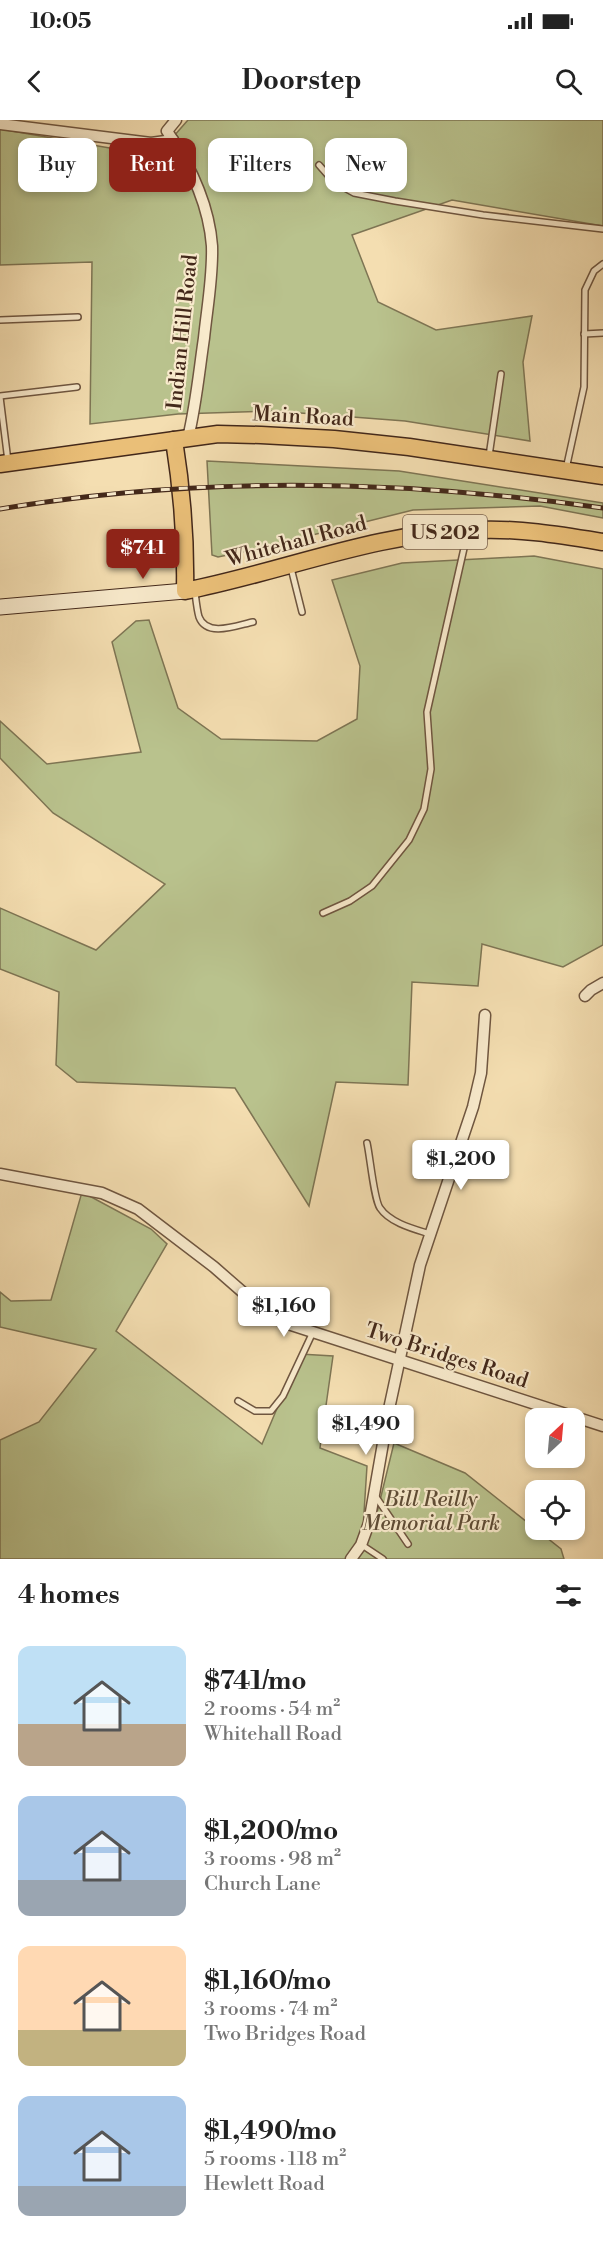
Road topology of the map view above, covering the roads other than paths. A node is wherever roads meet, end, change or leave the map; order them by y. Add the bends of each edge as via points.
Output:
1 (160, 120) edge
2 (176, 120) edge
3 (0, 124) edge
4 (170, 136) junction
5 (319, 165) dead end
6 (603, 229) edge
7 (603, 264) edge
8 (78, 317) dead end
9 (0, 320) edge
10 (603, 333) edge
11 (584, 334) junction
12 (501, 374) dead end
13 (77, 387) dead end
14 (0, 396) edge
15 (181, 439) junction
16 (489, 458) junction
17 (4, 463) edge
18 (566, 471) junction
19 (603, 476) edge
20 (468, 530) junction
21 (603, 542) edge
22 (291, 566) junction
23 (190, 591) junction
24 (0, 607) edge
25 (302, 612) dead end
26 (254, 622) dead end
27 (324, 913) dead end
28 (603, 983) edge
29 (585, 996) dead end
30 (485, 1015) dead end
31 (368, 1143) dead end
32 (0, 1174) edge
33 (430, 1234) junction
34 (314, 1332) junction
35 (399, 1360) junction
36 (238, 1401) dead end
37 (603, 1426) edge
38 (373, 1493) junction
39 (408, 1544) dead end
40 (361, 1545) junction
41 (351, 1559) edge
42 (383, 1559) edge

1 - 4 street, Indian Hill Road
2 - 4 street
3 - 4 street via 151,143
4 - 15 street, Indian Hill Road via 198,187 212,247 196,400
5 - 6 lane via 334,182 354,192
7 - 11 lane via 585,290
8 - 9 lane
10 - 11 lane
11 - 18 lane via 584,387
12 - 16 lane
13 - 14 lane
14 - 17 lane
15 - 16 main road, Main Road via 218,434 334,439
15 - 17 main road, Main Road
15 - 23 main road via 180,478
16 - 18 main road, Main Road
18 - 19 main road, Main Road
20 - 21 main road, Whitehall Road / US 202 via 522,530
20 - 22 main road, Whitehall Road / US 202 via 400,538
20 - 27 lane via 427,712 431,769 424,809 409,840 372,886
22 - 23 main road, Whitehall Road / US 202
22 - 25 lane
23 - 24 street, Whitehall Road
23 - 26 lane via 206,626 214,629
28 - 29 street
30 - 33 street via 481,1073 473,1107
31 - 33 lane via 379,1208 390,1217
32 - 34 street, Two Bridges Road via 93,1191 125,1202 156,1222 272,1316
33 - 35 street
34 - 35 street, Two Bridges Road
34 - 36 lane via 283,1396 271,1411 255,1411
35 - 37 street, Two Bridges Road
35 - 38 street
38 - 39 lane
38 - 40 street
40 - 41 street
40 - 42 lane

